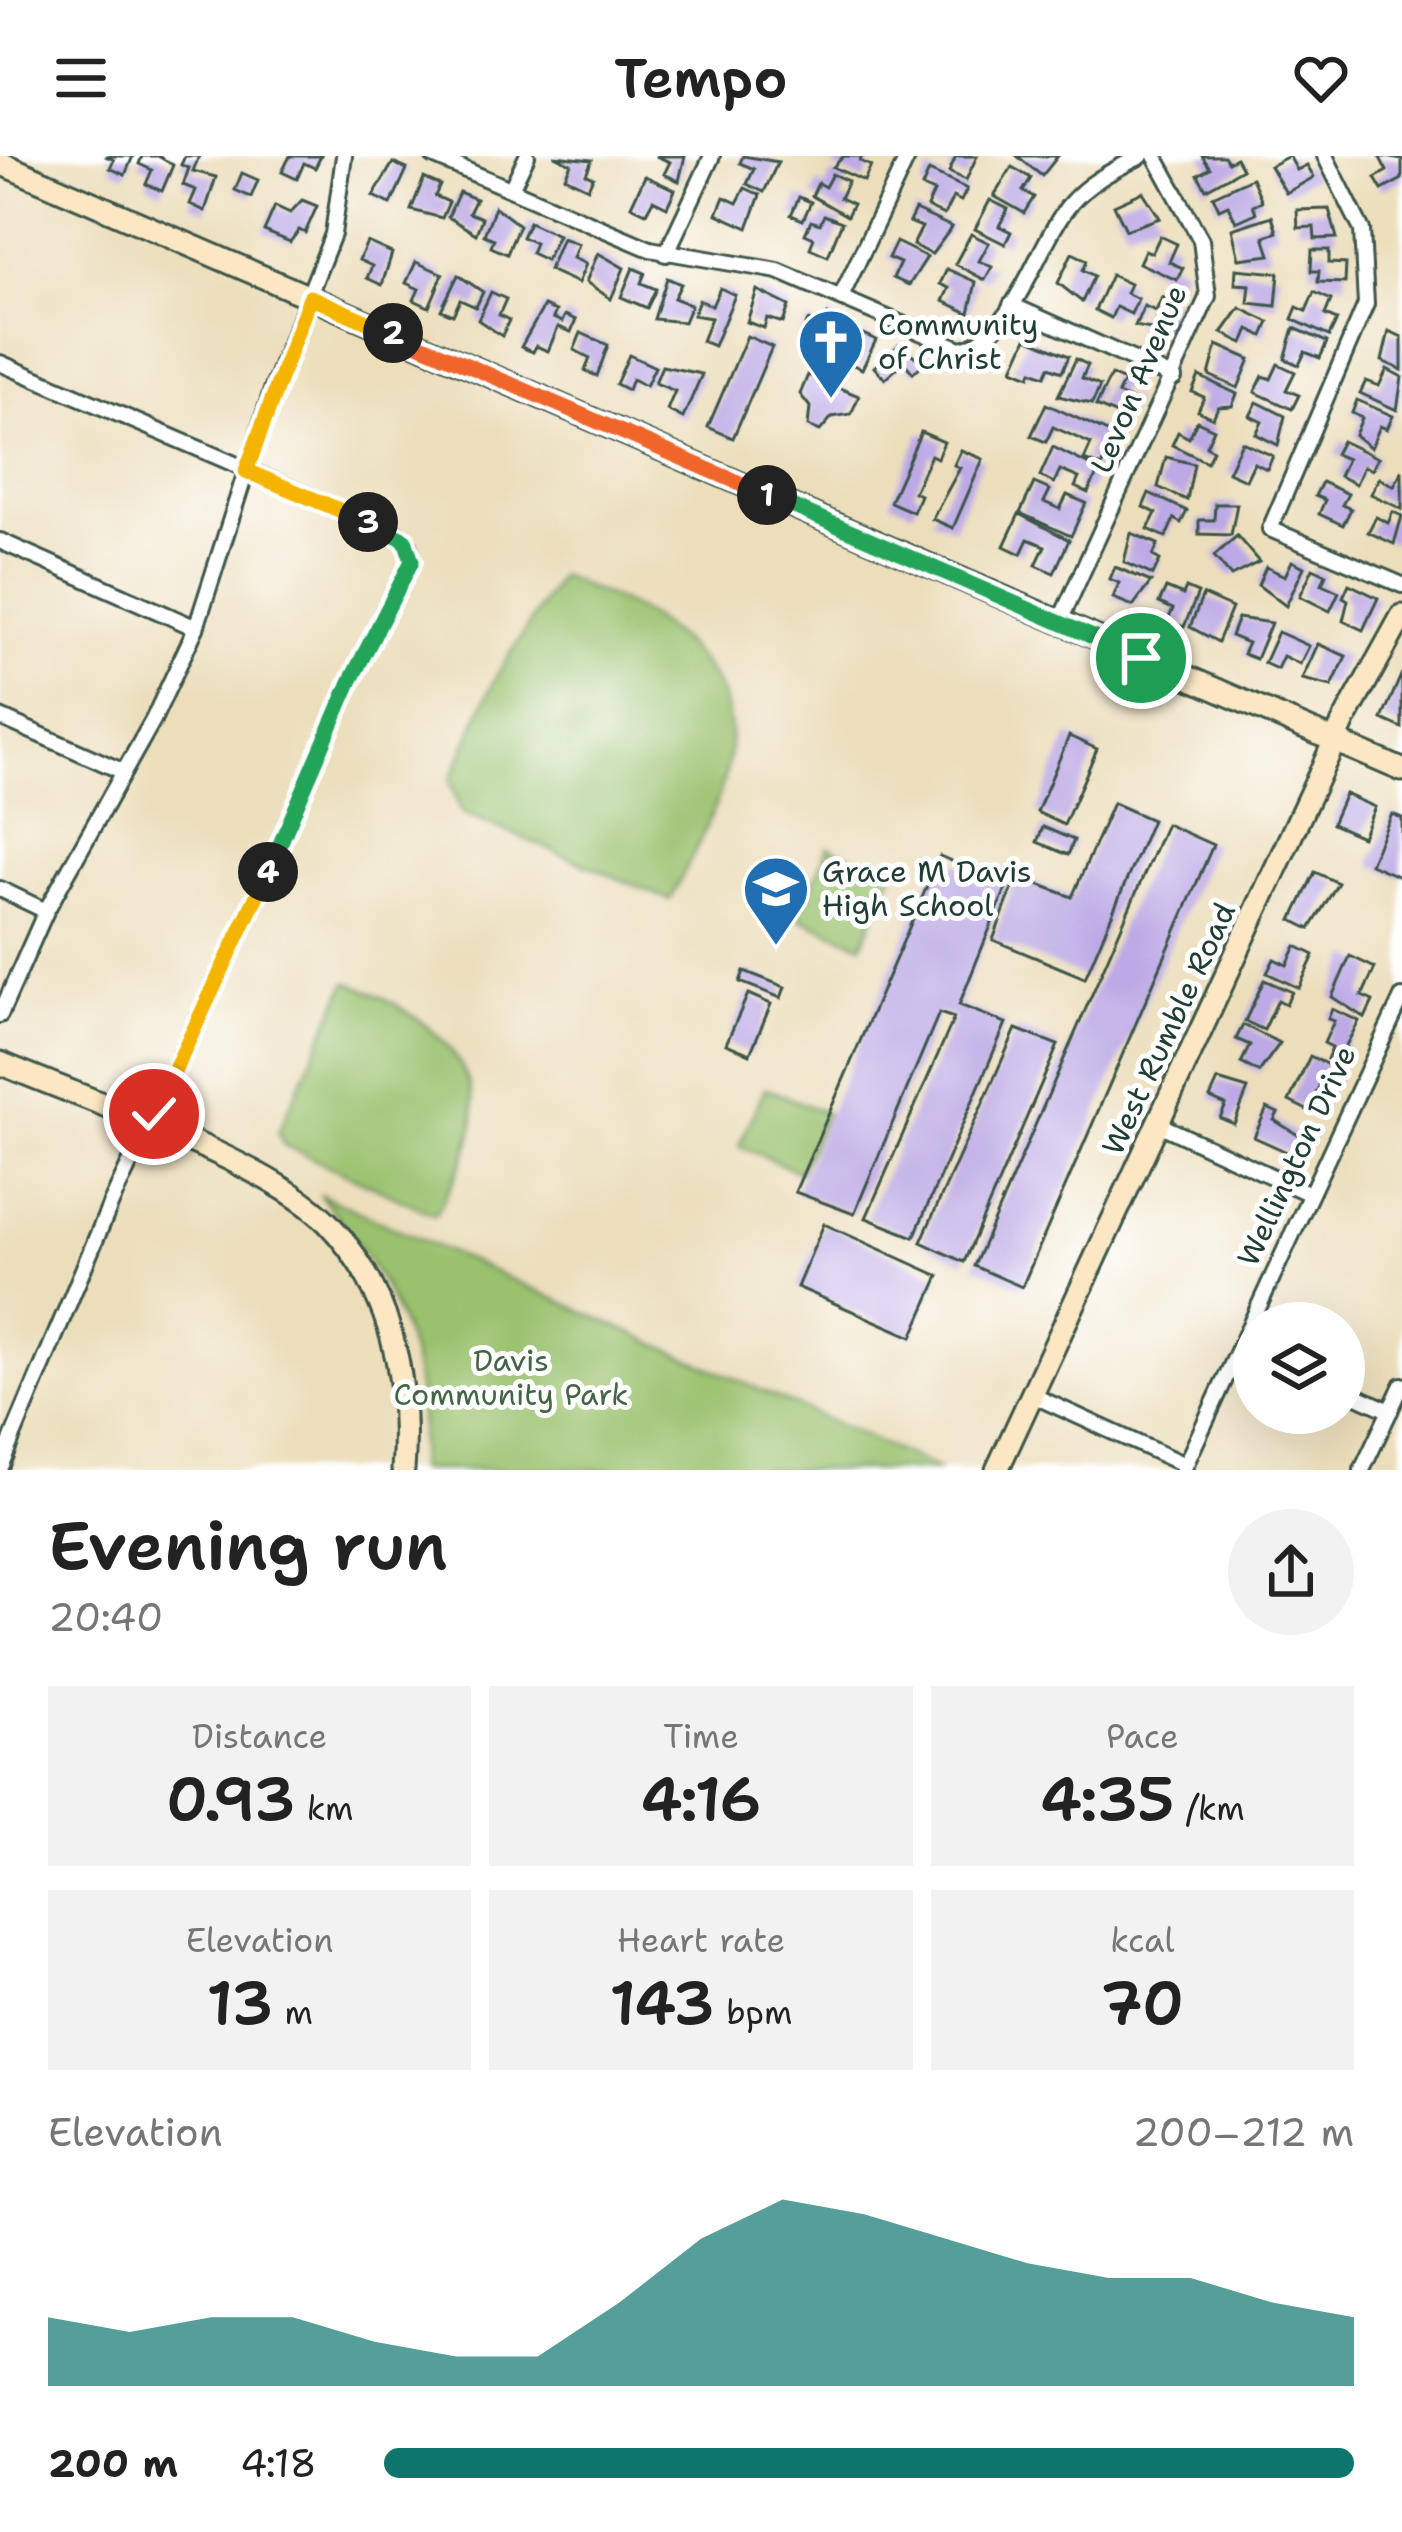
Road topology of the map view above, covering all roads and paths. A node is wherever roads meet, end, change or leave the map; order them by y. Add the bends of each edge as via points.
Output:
1 (344, 156) edge
2 (433, 156) edge
3 (527, 156) edge
4 (712, 156) edge
5 (908, 156) edge
6 (1141, 156) edge
7 (1155, 156) edge
8 (1325, 156) edge
9 (0, 163) edge
10 (511, 189) junction
11 (666, 254) junction
12 (310, 297) junction
13 (841, 297) junction
14 (1011, 305) junction
15 (0, 363) edge
16 (1174, 378) junction
17 (246, 471) junction
18 (0, 541) edge
19 (1402, 585) edge
20 (1402, 616) edge
21 (1059, 623) junction
22 (196, 628) junction
23 (0, 717) edge
24 (1335, 740) junction
25 (1402, 770) edge
26 (124, 772) junction
27 (0, 889) edge
28 (46, 911) junction
29 (1402, 997) edge
30 (0, 1015) edge
31 (0, 1063) edge
32 (1158, 1124) junction
33 (148, 1126) junction
34 (1310, 1194) junction
35 (1266, 1302) edge
36 (1233, 1374) edge
37 (1402, 1385) edge
38 (1032, 1395) junction
39 (1365, 1400) edge
40 (1390, 1411) junction
41 (0, 1467) edge
42 (1184, 1467) edge
43 (404, 1470) edge
44 (997, 1470) edge
45 (1362, 1470) edge

1 - 12 street via 333,234
2 - 10 street
3 - 10 street
4 - 11 street
5 - 13 street
6 - 14 street via 1068,206
7 - 16 street, Levon Avenue via 1201,240 1210,276 1203,314
8 - 19 street via 1362,230 1366,304 1270,529
9 - 12 street
10 - 11 street
11 - 13 street via 778,271
12 - 17 street
12 - 21 street
13 - 14 street via 960,349 989,337
14 - 16 street
15 - 17 street
16 - 21 street, Levon Avenue
17 - 22 street
17 - 33 street via 398,535 411,550 410,570 350,682
18 - 22 street
20 - 24 street, West Rumble Road
21 - 24 street
22 - 26 street
23 - 26 street
24 - 25 street
24 - 32 street, West Rumble Road
26 - 28 street
27 - 28 street
28 - 30 street
29 - 34 street, Wellington Drive
31 - 33 street
32 - 34 street
32 - 38 street, West Rumble Road
33 - 41 street
33 - 43 street via 270,1183 328,1223 394,1341 406,1416
34 - 35 street, Wellington Drive
36 - 42 street, Wellington Drive
37 - 40 street
38 - 42 street
38 - 44 street, West Rumble Road
39 - 40 street
40 - 45 street

